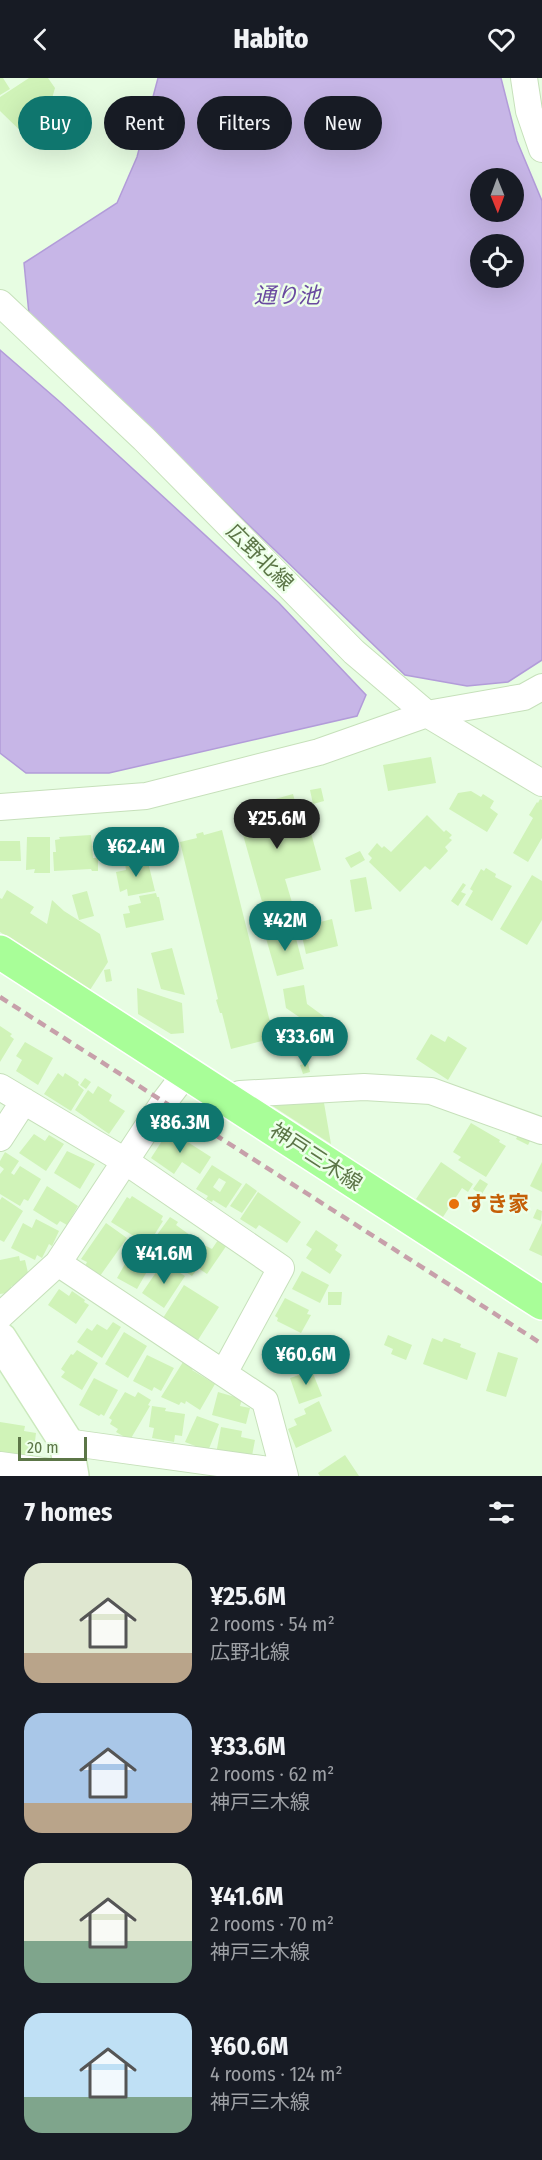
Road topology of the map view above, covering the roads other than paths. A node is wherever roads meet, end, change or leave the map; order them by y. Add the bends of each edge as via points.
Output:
1 (524, 78) edge
2 (542, 149) edge
3 (0, 303) edge
4 (542, 687) edge
5 (426, 714) junction
6 (542, 783) edge
7 (0, 807) edge
8 (0, 952) edge
9 (186, 1073) junction
10 (0, 1087) edge
11 (24, 1101) junction
12 (233, 1104) junction
13 (542, 1131) edge
14 (0, 1138) edge
15 (125, 1161) junction
16 (58, 1263) junction
17 (542, 1303) edge
18 (0, 1316) edge
19 (0, 1339) edge
20 (224, 1373) junction
21 (66, 1442) junction
22 (0, 1465) edge
23 (284, 1474) edge
24 (72, 1475) edge

1 - 2 street via 529,111
3 - 5 street, 広野北線 via 144,439 354,652
4 - 5 street via 524,697
5 - 6 street, 広野北線
5 - 7 street via 319,752 146,796
8 - 9 main road, 神戸三木線
9 - 12 main road, 神戸三木線
9 - 15 street
10 - 11 street
11 - 14 street
11 - 15 street
12 - 13 street via 240,1094 364,1087 431,1091
12 - 17 main road, 神戸三木線
15 - 16 street
15 - 20 street via 281,1268
16 - 18 street
16 - 20 street
19 - 21 street
20 - 23 street via 265,1401
21 - 23 street
21 - 24 street
22 - 24 street

